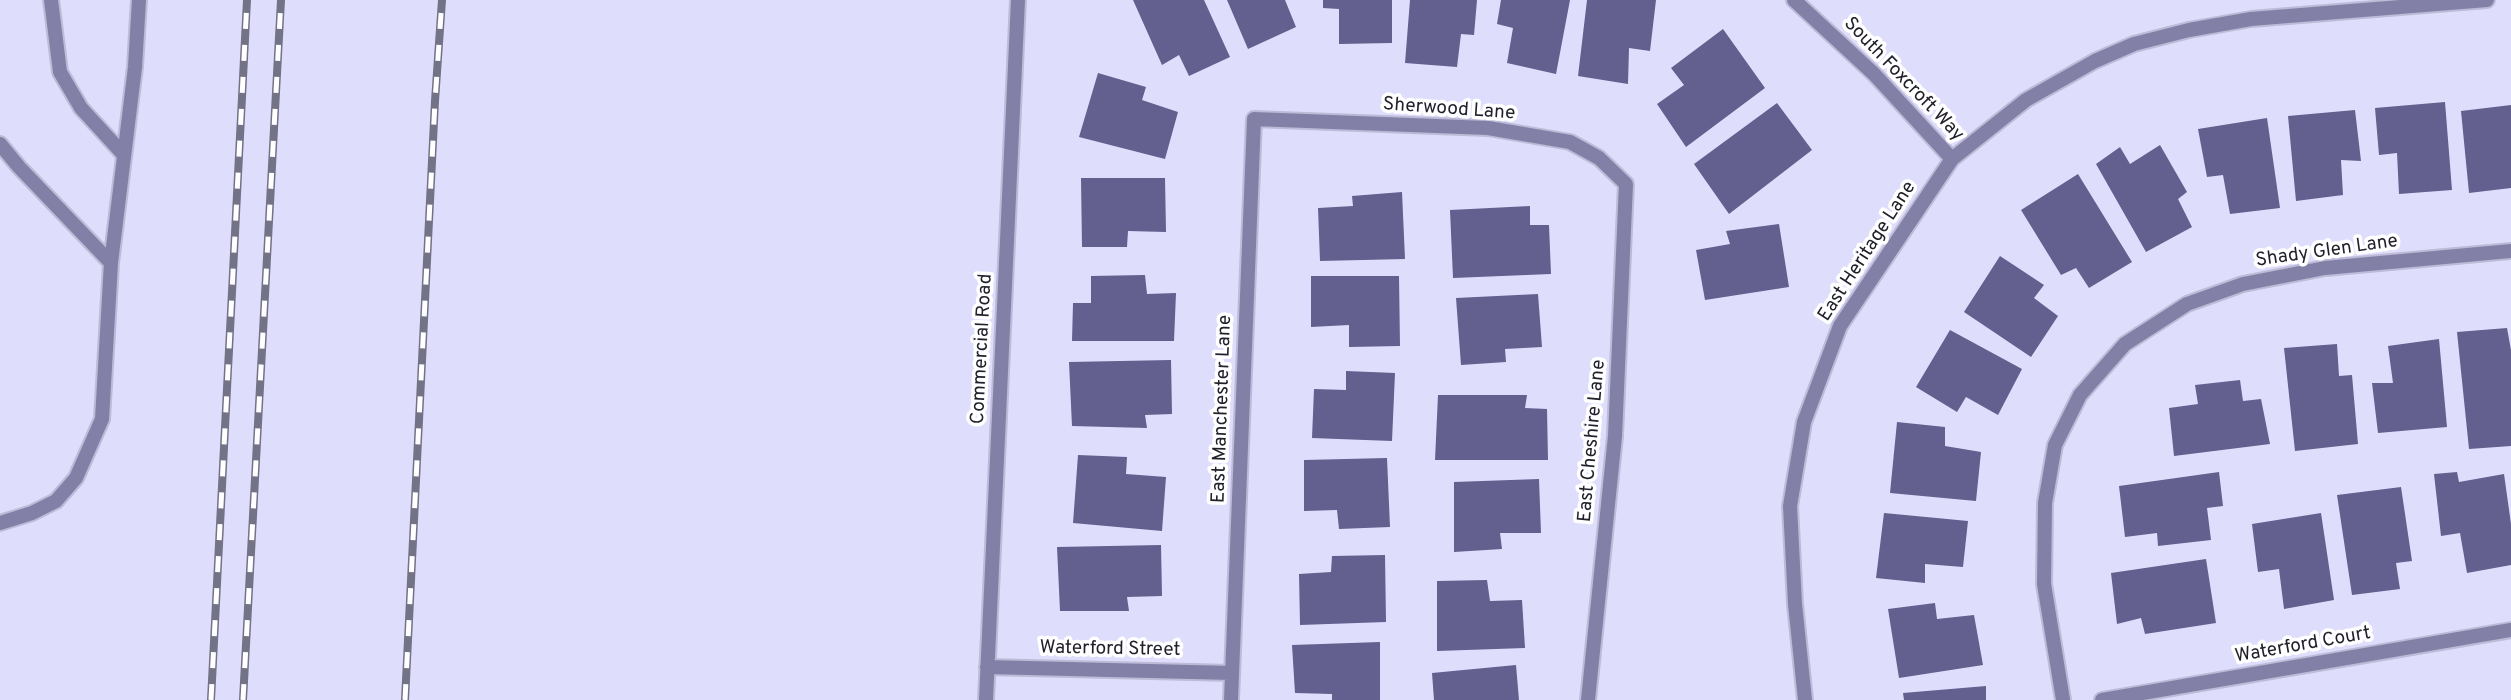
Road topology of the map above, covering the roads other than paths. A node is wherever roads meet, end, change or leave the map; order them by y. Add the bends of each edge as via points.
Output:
1 (51, 0) edge
2 (139, 0) edge
3 (1018, 0) edge
4 (1794, 0) edge
5 (2487, 0) edge
6 (1254, 119) joint
7 (0, 144) edge
8 (124, 155) junction
9 (1952, 159) junction
10 (1626, 184) joint
11 (2511, 251) edge
12 (111, 263) junction
13 (0, 523) edge
14 (2511, 630) edge
15 (987, 667) junction
16 (1232, 673) junction
17 (986, 700) edge
18 (1231, 700) edge
19 (1588, 700) edge
20 (1805, 700) edge
21 (2063, 700) edge
22 (2102, 700) edge

1 - 8 street via 60,72 81,108
2 - 8 street
3 - 15 street, Commercial Road
4 - 9 street, South Foxcroft Way via 1874,74
5 - 9 street, East Heritage Lane via 2251,19 2134,44 2026,100
6 - 10 street, Sherwood Lane via 1488,128 1570,142 1599,158
6 - 16 street, East Manchester Lane
7 - 12 street
8 - 12 street
9 - 20 street, East Heritage Lane via 1840,326 1804,422 1790,506
10 - 19 street, East Cheshire Lane via 1615,436
11 - 21 street, Shady Glen Lane via 2325,268 2243,284 2187,304 2124,344 2080,395 2055,445 2045,503 2044,584
12 - 13 street via 102,419 76,478 56,501
14 - 22 street, Waterford Court
15 - 16 street, Waterford Street
15 - 17 street, Commercial Road
16 - 18 street, East Manchester Lane

